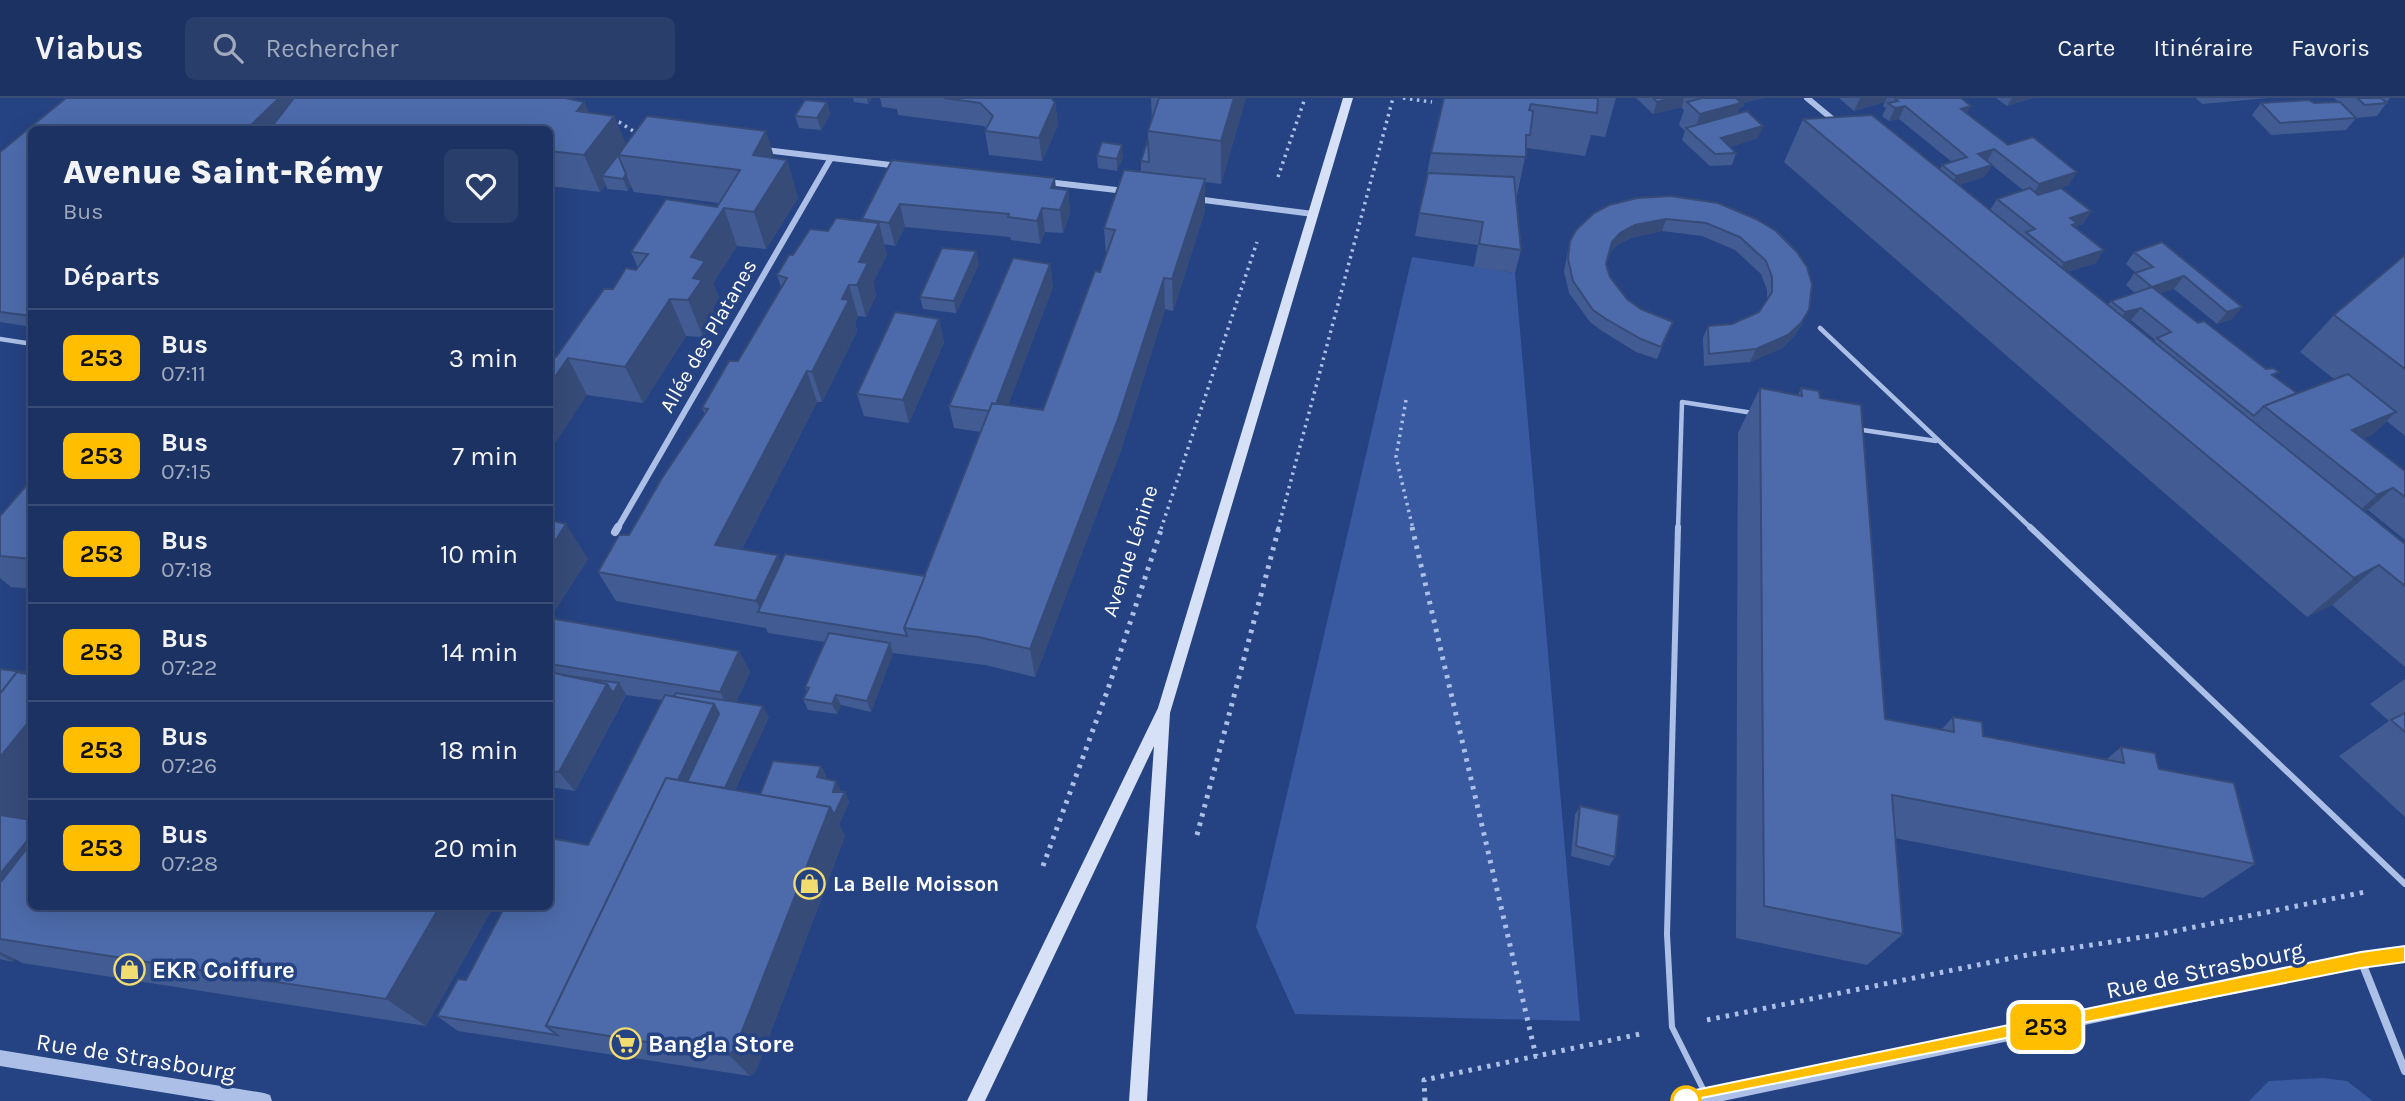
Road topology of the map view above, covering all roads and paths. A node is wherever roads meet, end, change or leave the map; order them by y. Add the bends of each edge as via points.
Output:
1 (1305, 98) edge
2 (1348, 98) edge
3 (1393, 98) edge
4 (1403, 98) edge
5 (1807, 98) edge
6 (1432, 102) dead end
7 (606, 121) edge
8 (1839, 124) edge
9 (643, 136) edge
10 (764, 150) edge
11 (831, 158) junction
12 (913, 167) edge
13 (1036, 181) edge
14 (1131, 192) edge
15 (1186, 198) edge
16 (1268, 208) junction
17 (1313, 214) junction
18 (1820, 328) dead end
19 (0, 339) edge
20 (26, 343) dead end
21 (1406, 400) dead end
22 (1762, 415) edge
23 (1842, 427) edge
24 (1936, 441) junction
25 (615, 532) dead end
26 (1165, 708) junction
27 (1197, 835) dead end
28 (1041, 878) dead end
29 (2403, 881) edge
30 (2405, 954) edge
31 (2361, 960) junction
32 (1672, 1027) junction
33 (1536, 1056) junction
34 (0, 1058) edge
35 (2405, 1071) edge
36 (1707, 1097) junction
37 (264, 1101) edge
38 (976, 1101) edge
39 (1138, 1101) edge
40 (1425, 1101) edge
41 (1686, 1101) edge

1 - 16 path, Avenue Lénine
2 - 17 main road
3 - 27 path
4 - 6 path
5 - 8 street
7 - 9 path via 618,122
10 - 11 street
11 - 12 street
11 - 25 street, Allée des Platanes
13 - 14 street
15 - 16 street
16 - 17 street
16 - 28 path, Avenue Lénine via 1108,689 1046,852
17 - 26 main road
18 - 24 lane
19 - 20 lane
21 - 33 path via 1396,457
22 - 32 lane via 1682,402 1667,934
23 - 24 lane
24 - 29 lane
26 - 38 main road
26 - 39 main road
29 - 32 path via 2156,935 2027,955
30 - 31 street, Rue de Strasbourg
31 - 35 street
31 - 36 street, Rue de Strasbourg
32 - 33 path
32 - 36 lane
33 - 40 path via 1424,1080
34 - 37 street, Rue de Strasbourg
36 - 41 street, Rue de Strasbourg

